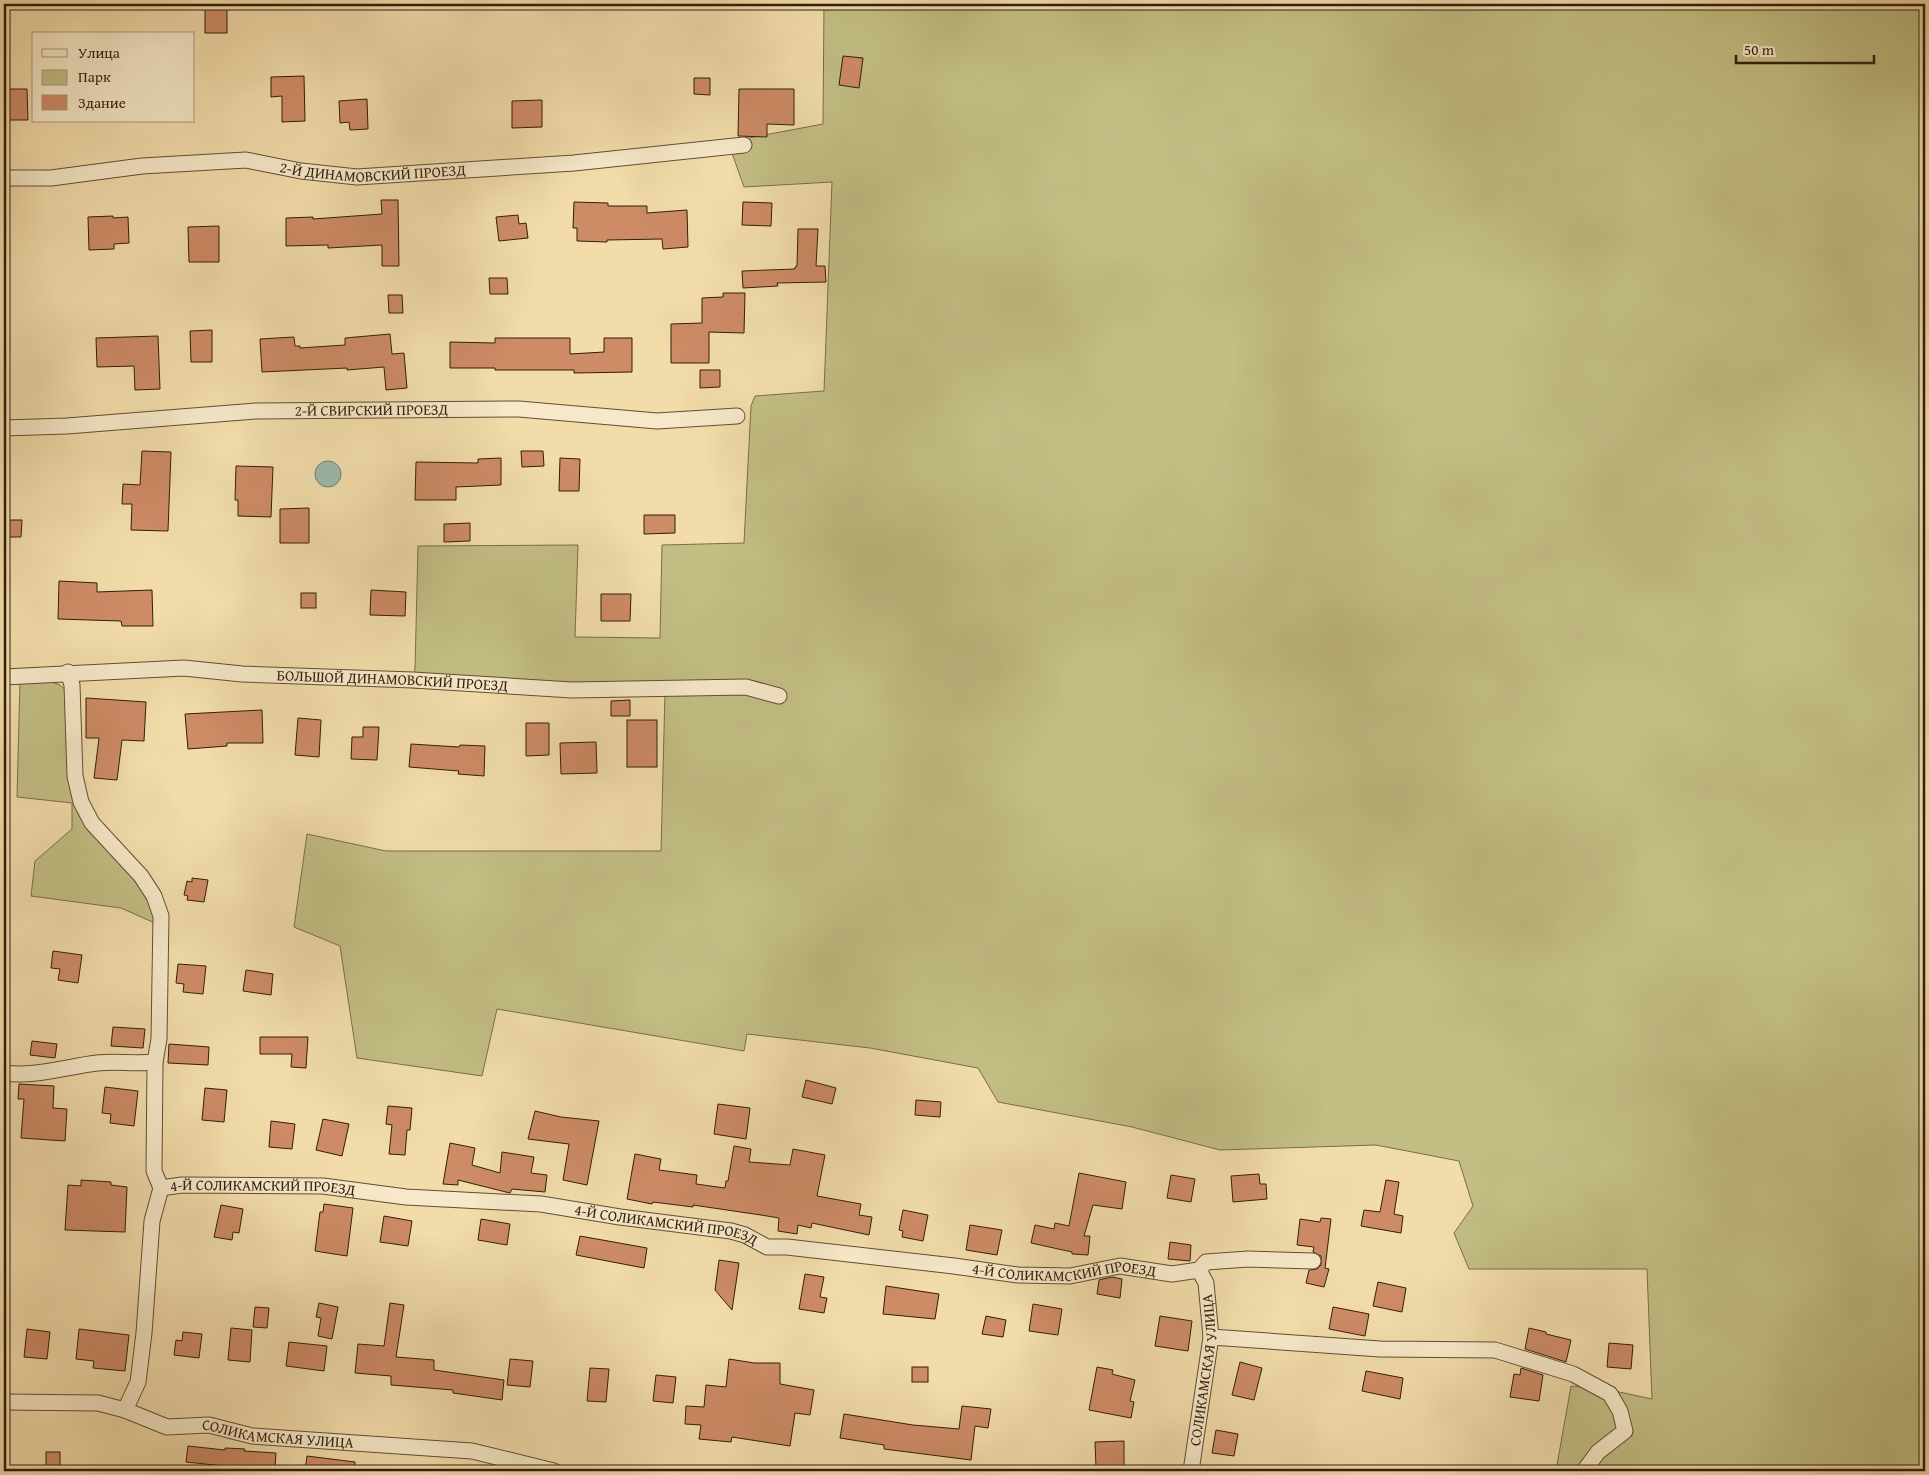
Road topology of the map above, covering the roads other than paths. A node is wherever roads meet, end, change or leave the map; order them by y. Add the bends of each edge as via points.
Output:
1 (744, 145) dead end
2 (4, 178) edge
3 (737, 416) dead end
4 (4, 428) edge
5 (68, 672) junction
6 (4, 677) edge
7 (780, 696) dead end
8 (155, 1062) junction
9 (4, 1073) edge
10 (160, 1188) junction
11 (1313, 1261) dead end
12 (1199, 1270) junction
13 (1211, 1337) junction
14 (4, 1402) edge
15 (125, 1410) junction
16 (554, 1471) edge
17 (1191, 1471) edge
18 (1584, 1471) edge

1 - 2 street, 2-Й ДИНАМОВСКИЙ ПРОЕЗД via 574,163 511,165 422,174 367,176 301,171 246,160 142,166 51,178
3 - 4 street, 2-Й СВИРСКИЙ ПРОЕЗД via 657,421 519,409 256,411
5 - 6 street, БОЛЬШОЙ ДИНАМОВСКИЙ ПРОЕЗД
5 - 7 street, БОЛЬШОЙ ДИНАМОВСКИЙ ПРОЕЗД via 184,668 242,674 572,690 746,687
5 - 8 street via 72,685 75,776 81,802 92,823 141,876 154,896 161,916 159,1039
8 - 9 street via 98,1063 22,1075
8 - 10 street via 154,1170
10 - 12 street, 4-Й СОЛИКАМСКИЙ ПРОЕЗД via 182,1185 323,1186 406,1196 541,1204 731,1231 767,1247 1018,1275 1070,1276 1120,1266 1172,1274
10 - 15 street via 152,1221 138,1382
11 - 12 street, 4-Й СОЛИКАМСКИЙ ПРОЕЗД via 1248,1259 1206,1262
12 - 13 street, СОЛИКАМСКАЯ УЛИЦА via 1206,1284
13 - 17 street, СОЛИКАМСКАЯ УЛИЦА
13 - 18 street via 1380,1348 1495,1350 1573,1374 1610,1394 1620,1411 1625,1431 1598,1452
14 - 15 street, СОЛИКАМСКАЯ УЛИЦА via 98,1403
15 - 16 street, СОЛИКАМСКАЯ УЛИЦА via 167,1427 209,1425 252,1436 472,1451

